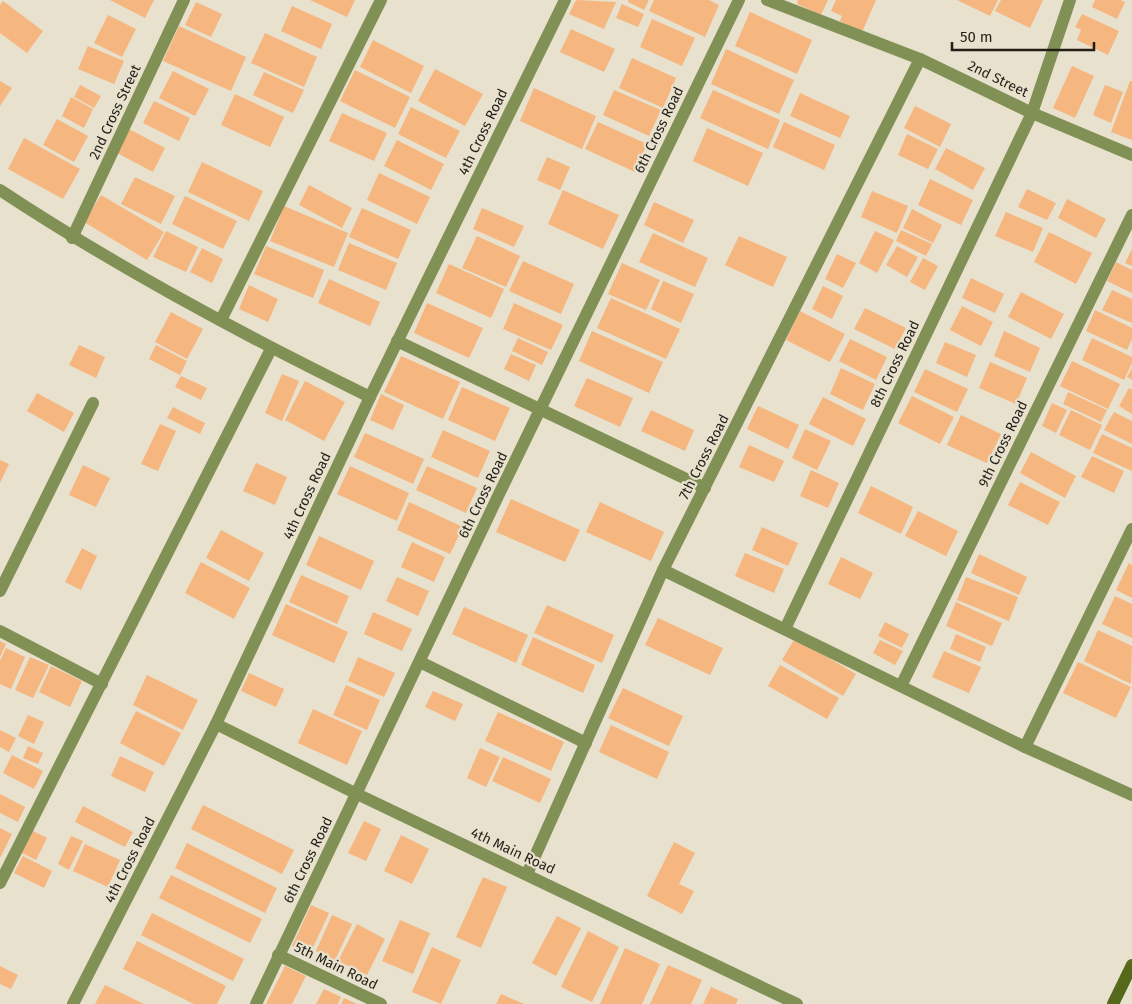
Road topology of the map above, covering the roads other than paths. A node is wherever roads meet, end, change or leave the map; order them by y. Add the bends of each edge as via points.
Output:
1 (184, 0) edge
2 (381, 0) edge
3 (565, 0) edge
4 (739, 0) edge
5 (767, 0) edge
6 (1070, 0) edge
7 (920, 59) junction
8 (1032, 113) junction
9 (1132, 155) edge
10 (0, 190) edge
11 (1132, 215) edge
12 (72, 238) junction
13 (221, 320) junction
14 (398, 341) junction
15 (271, 348) junction
16 (370, 397) junction
17 (92, 403) dead end
18 (540, 409) junction
19 (705, 488) junction
20 (1132, 528) edge
21 (664, 570) junction
22 (0, 591) edge
23 (785, 629) junction
24 (0, 631) edge
25 (420, 662) junction
26 (102, 684) junction
27 (901, 686) junction
28 (216, 724) junction
29 (586, 743) junction
30 (1025, 747) junction
31 (357, 794) junction
32 (1132, 795) edge
33 (528, 874) junction
34 (2, 876) edge
35 (278, 955) junction
36 (1132, 965) edge
37 (73, 1004) edge
38 (256, 1004) edge
39 (381, 1004) edge
40 (797, 1004) edge
41 (1113, 1004) edge

1 - 12 street, 2nd Cross Street
2 - 13 street
3 - 14 street, 4th Cross Road
4 - 18 street, 6th Cross Road
5 - 7 street, 2nd Street
6 - 8 street, 8th Cross Road
7 - 8 street, 2nd Street
7 - 19 street, 7th Cross Road
8 - 9 street, 2nd Street
8 - 23 street, 8th Cross Road
10 - 12 street
11 - 27 street, 9th Cross Road
12 - 13 street
13 - 15 street
14 - 16 street, 4th Cross Road
14 - 18 street
15 - 16 street
15 - 26 street
16 - 28 street, 4th Cross Road
17 - 22 street
18 - 19 street
18 - 25 street, 6th Cross Road
19 - 21 street, 7th Cross Road
20 - 30 street
21 - 23 street
21 - 29 street, 7th Cross Road
23 - 27 street
24 - 26 street
25 - 29 street
25 - 31 street, 6th Cross Road
26 - 34 street
27 - 30 street
28 - 31 street, 4th Main Road
28 - 37 street, 4th Cross Road
29 - 33 street, 7th Cross Road
30 - 32 street
31 - 33 street, 4th Main Road
31 - 35 street, 6th Cross Road
33 - 40 street, 4th Main Road
35 - 38 street, 6th Cross Road
35 - 39 street, 5th Main Road
36 - 41 main road

